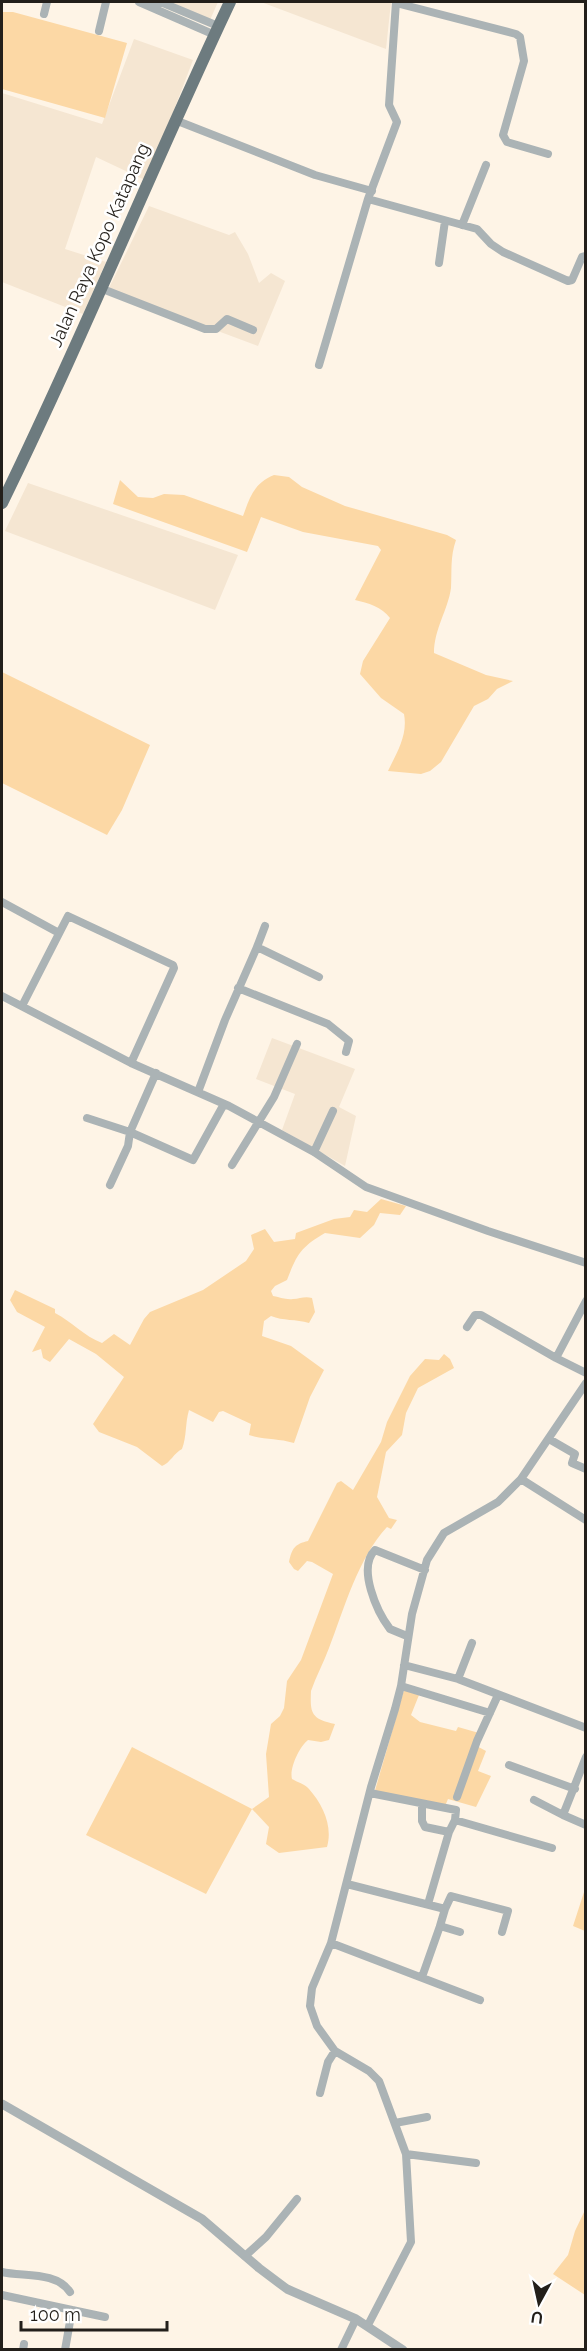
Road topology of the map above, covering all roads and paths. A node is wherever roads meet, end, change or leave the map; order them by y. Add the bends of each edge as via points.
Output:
1 (47, 2) edge
2 (106, 2) edge
3 (139, 2) edge
4 (150, 2) edge
5 (230, 2) edge
6 (396, 2) edge
7 (44, 14) dead end
8 (217, 30) junction
9 (99, 32) dead end
10 (175, 120) junction
11 (548, 154) dead end
12 (486, 165) dead end
13 (372, 191) junction
14 (368, 199) junction
15 (445, 221) junction
16 (462, 225) junction
17 (585, 256) edge
18 (439, 263) dead end
19 (100, 288) junction
20 (253, 330) dead end
21 (319, 365) dead end
22 (2, 503) edge
23 (2, 902) edge
24 (265, 926) dead end
25 (59, 933) junction
26 (257, 947) junction
27 (319, 977) dead end
28 (238, 988) junction
29 (2, 996) edge
30 (22, 1006) junction
31 (297, 1044) dead end
32 (346, 1052) dead end
33 (131, 1063) junction
34 (156, 1073) junction
35 (198, 1092) junction
36 (224, 1104) junction
37 (333, 1111) dead end
38 (87, 1118) dead end
39 (258, 1123) junction
40 (130, 1132) junction
41 (314, 1152) junction
42 (232, 1165) dead end
43 (110, 1185) dead end
44 (585, 1263) edge
45 (585, 1302) edge
46 (467, 1327) dead end
47 (556, 1358) junction
48 (585, 1373) edge
49 (585, 1383) edge
50 (549, 1439) junction
51 (585, 1469) edge
52 (521, 1479) junction
53 (585, 1520) edge
54 (425, 1570) junction
55 (407, 1636) junction
56 (472, 1643) dead end
57 (404, 1665) junction
58 (458, 1679) junction
59 (401, 1686) junction
60 (498, 1695) junction
61 (490, 1713) junction
62 (585, 1728) edge
63 (585, 1757) edge
64 (509, 1765) dead end
65 (575, 1789) junction
66 (370, 1792) junction
67 (457, 1797) dead end
68 (534, 1800) dead end
69 (422, 1804) junction
70 (563, 1815) junction
71 (455, 1820) junction
72 (585, 1825) edge
73 (449, 1832) junction
74 (552, 1848) dead end
75 (347, 1884) junction
76 (428, 1904) junction
77 (445, 1909) junction
78 (440, 1926) junction
79 (460, 1932) dead end
80 (502, 1932) dead end
81 (330, 1943) junction
82 (423, 1977) junction
83 (480, 2000) dead end
84 (335, 2051) junction
85 (320, 2094) dead end
86 (2, 2104) edge
87 (427, 2117) dead end
88 (396, 2123) junction
89 (406, 2154) junction
90 (476, 2163) dead end
91 (297, 2199) dead end
92 (248, 2258) junction
93 (2, 2272) edge
94 (70, 2292) dead end
95 (2, 2295) edge
96 (72, 2310) junction
97 (105, 2317) dead end
98 (356, 2319) junction
99 (368, 2325) junction
100 (65, 2349) edge
101 (341, 2349) edge
102 (403, 2349) edge

1 - 7 street
2 - 9 street
3 - 8 street
4 - 8 street via 163,3
5 - 8 main road, Jalan Raya Kopo Katapang
6 - 11 street via 520,37 524,61 503,135 507,142
6 - 13 street via 389,105 397,122
8 - 10 main road, Jalan Raya Kopo Katapang
10 - 13 street via 315,176
10 - 19 main road, Jalan Raya Kopo Katapang
12 - 16 street
13 - 14 street
14 - 15 street
14 - 21 street
15 - 16 street
15 - 18 street
16 - 17 street via 477,230 503,252 568,281
19 - 20 street via 205,329 216,328 227,319
19 - 22 main road, Jalan Raya Kopo Katapang
23 - 25 street
24 - 26 street
25 - 30 street
25 - 33 street via 68,916 174,966
26 - 27 street
26 - 28 street
28 - 32 street via 335,1028 349,1041
28 - 35 street
29 - 30 street
30 - 33 street
31 - 39 street
33 - 34 street
34 - 35 street
34 - 40 street
35 - 36 street
36 - 39 street
36 - 40 street via 193,1160
37 - 41 street
38 - 40 street
39 - 41 street
39 - 42 street
40 - 43 street via 128,1146
41 - 44 street via 366,1187
45 - 47 street
46 - 47 street via 475,1315 481,1315
47 - 48 street
49 - 50 street
50 - 51 street via 575,1454 572,1463
50 - 52 street
52 - 53 street
52 - 54 street via 498,1502 444,1533
54 - 55 street
54 - 55 street via 375,1550 369,1560 370,1589 381,1613 390,1629
55 - 57 street
56 - 58 street
57 - 58 street
57 - 59 street
58 - 60 street
59 - 61 street
59 - 66 street
60 - 61 street
60 - 62 street
61 - 67 street
63 - 65 street
64 - 65 street
65 - 70 street
66 - 69 street
66 - 75 street
68 - 70 street
69 - 71 street via 456,1810
69 - 73 street via 425,1827
70 - 72 street
71 - 73 street
71 - 74 street
73 - 76 street
75 - 76 street
75 - 81 street
76 - 77 street
77 - 78 street
77 - 80 street via 451,1896 508,1911
78 - 79 street
78 - 82 street
81 - 82 street
81 - 84 street via 312,1988 310,2006 317,2026
82 - 83 street
84 - 85 street
84 - 88 street via 375,2076
86 - 92 street via 202,2219
87 - 88 street
88 - 89 street
89 - 90 street
89 - 99 street via 411,2242
91 - 92 street
92 - 98 street via 287,2289
93 - 94 street via 53,2279
95 - 96 street
96 - 97 street
96 - 100 street
98 - 99 street
98 - 101 street
99 - 102 street

